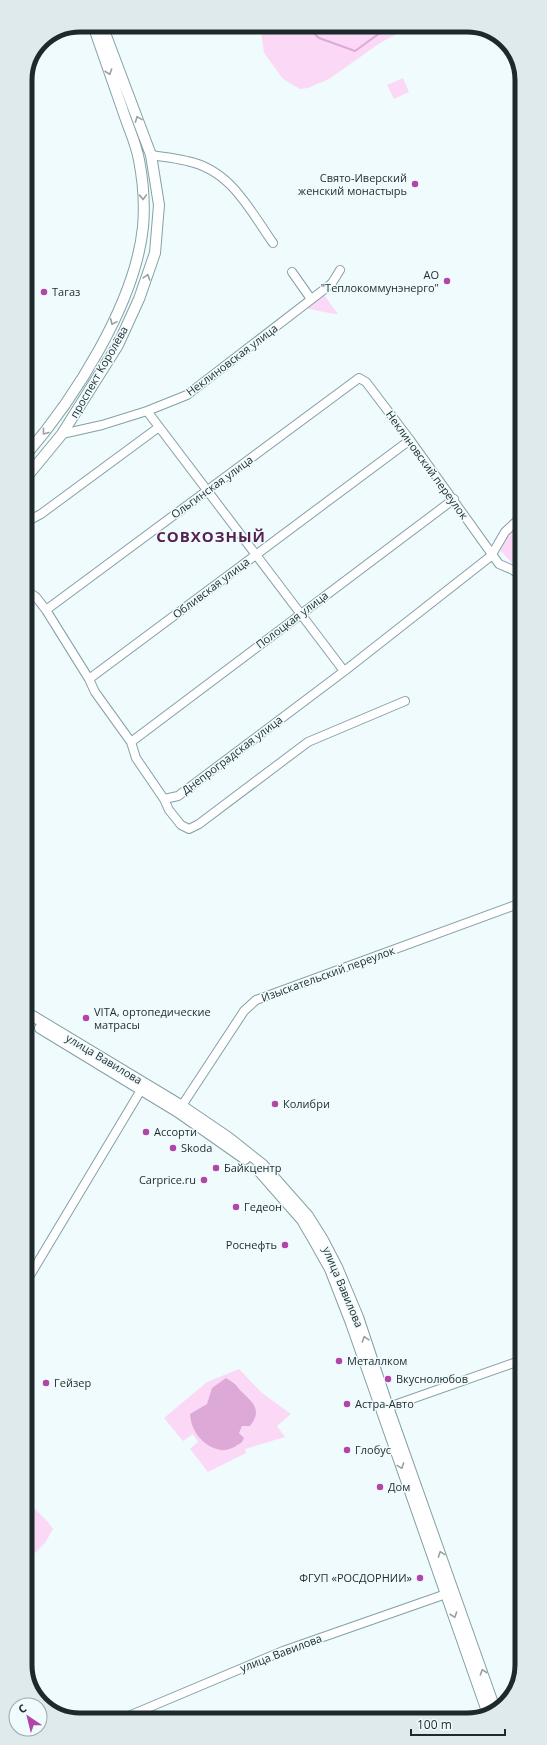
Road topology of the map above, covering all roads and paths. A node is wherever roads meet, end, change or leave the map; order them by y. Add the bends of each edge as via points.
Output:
1 (101, 32) edge
2 (101, 32) edge
3 (150, 155) junction
4 (273, 243) dead end
5 (340, 270) dead end
6 (292, 272) dead end
7 (311, 299) junction
8 (359, 378) joint
9 (147, 411) junction
10 (159, 427) junction
11 (62, 434) junction
12 (410, 440) junction
13 (32, 447) edge
14 (32, 472) edge
15 (207, 490) junction
16 (454, 499) junction
17 (32, 519) edge
18 (515, 523) edge
19 (256, 555) junction
20 (492, 555) junction
21 (515, 572) edge
22 (32, 594) edge
23 (46, 610) junction
24 (301, 614) junction
25 (344, 671) junction
26 (89, 679) junction
27 (405, 701) dead end
28 (131, 742) junction
29 (164, 799) junction
30 (515, 905) edge
31 (32, 1016) edge
32 (32, 1023) edge
33 (141, 1090) junction
34 (180, 1109) junction
35 (32, 1272) edge
36 (515, 1362) edge
37 (384, 1408) junction
38 (446, 1594) junction
39 (494, 1705) edge
40 (486, 1709) edge
41 (136, 1713) edge

3 -> 1 main road, проспект Королёва
2 -> 13 main road, проспект Королёва via 139,159 143,226 126,294 107,337 78,384
3 - 4 street via 187,161 219,174 236,189
11 -> 3 main road, проспект Королёва via 118,345 139,299 154,252 159,205
5 - 7 street, Неклиновская улица via 332,283
6 - 7 street
7 - 9 street, Неклиновская улица via 187,395
8 - 12 street, Неклиновский переулок via 366,382
8 - 15 street, Ольгинская улица
9 - 10 street
9 - 11 street, Неклиновская улица
10 - 15 street
10 - 17 street
11 - 14 main road, проспект Королёва
12 - 16 street, Неклиновский переулок
12 - 19 street, Обливская улица
15 - 19 street
15 - 23 street, Ольгинская улица
16 - 20 street, Неклиновский переулок
16 - 24 street, Полоцкая улица
18 - 20 street via 506,532
19 - 24 street
19 - 26 street, Обливская улица
20 - 21 street, Неклиновский переулок via 499,564
20 - 25 street, Днепроградская улица
22 - 23 street
23 - 26 street
24 - 25 street
24 - 28 street, Полоцкая улица
25 - 29 street, Днепроградская улица via 178,796
26 - 28 street via 95,692
27 - 29 street via 308,742 189,829 181,826
28 - 29 street via 136,758
30 - 34 street, Изыскательский переулок via 256,1000 244,1011
31 - 34 main road, улица Вавилова
32 - 33 main road, улица Вавилова
33 - 34 main road, улица Вавилова
33 - 35 street, улица Вавилова
34 - 37 main road, улица Вавилова via 229,1138 263,1165 308,1216 323,1240 347,1291
36 - 37 street
37 -> 38 main road, улица Вавилова
39 -> 37 main road, улица Вавилова
38 -> 40 main road, улица Вавилова
38 - 41 street, улица Вавилова via 283,1651

